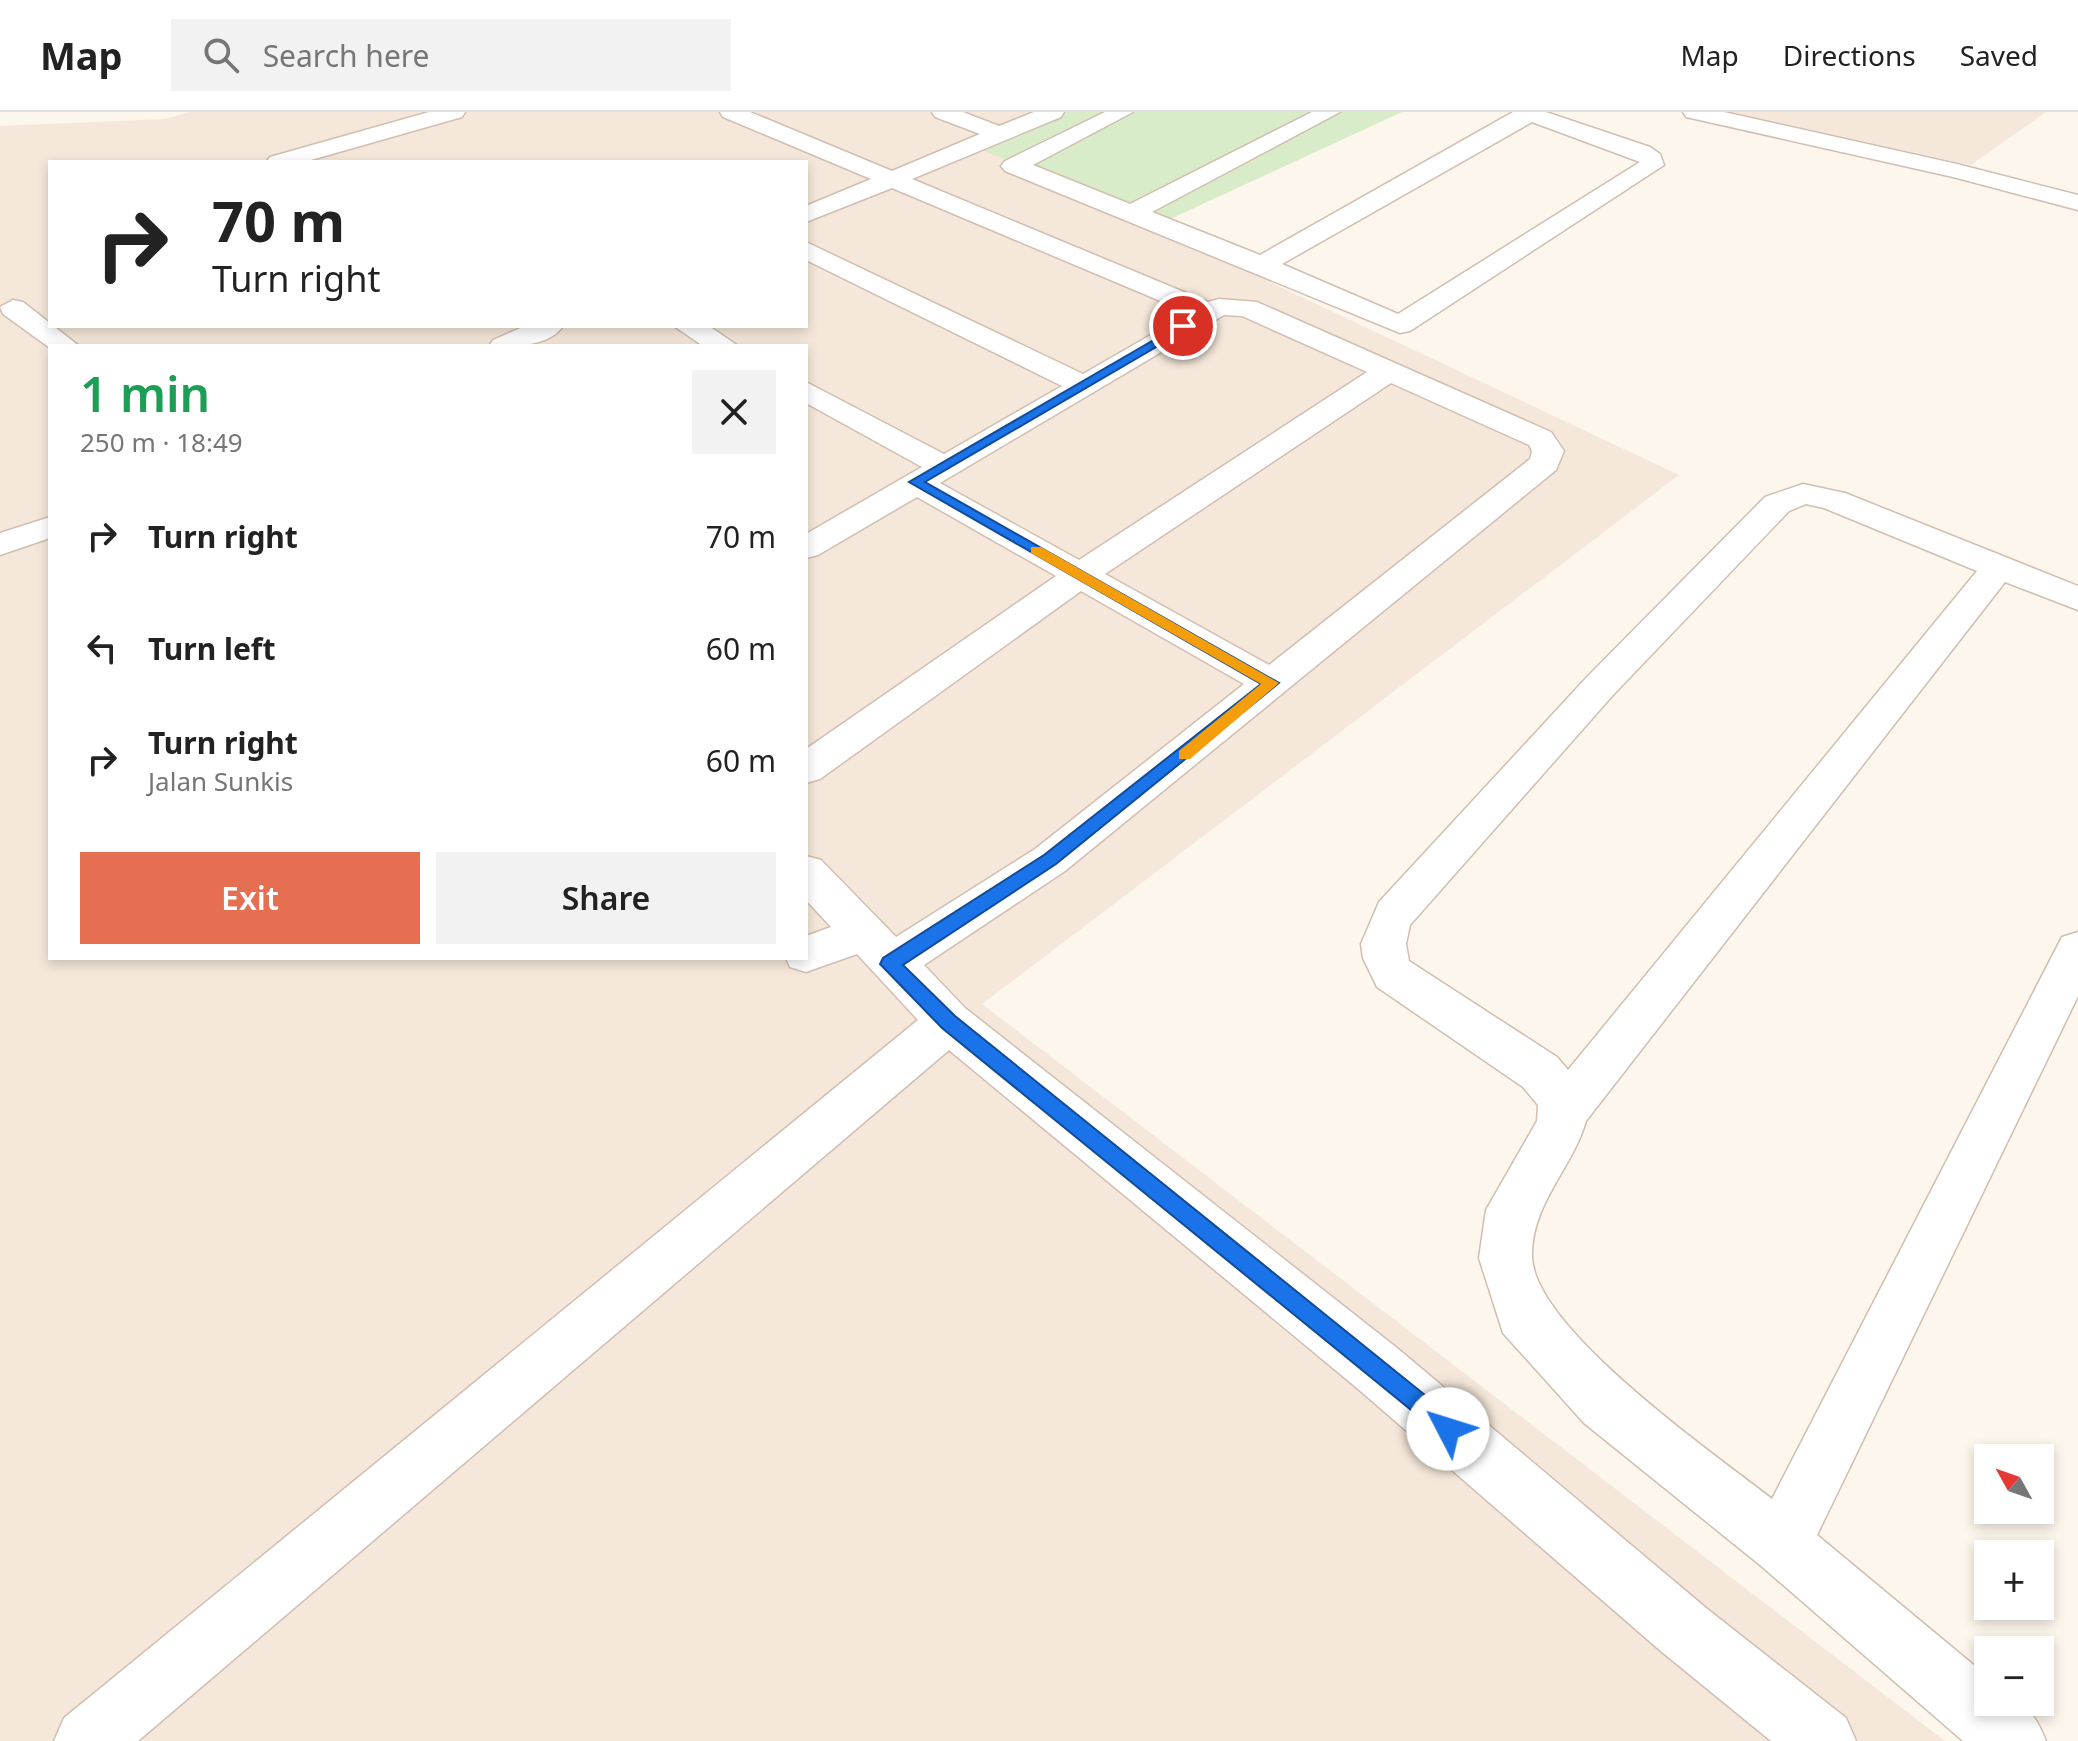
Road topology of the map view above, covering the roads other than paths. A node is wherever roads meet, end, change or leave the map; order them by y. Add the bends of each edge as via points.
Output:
1 (454, 112) edge
2 (731, 112) edge
3 (943, 112) edge
4 (1053, 112) edge
5 (1122, 112) edge
6 (1329, 112) edge
7 (1694, 112) edge
8 (1527, 113) edge
9 (999, 134) junction
10 (285, 160) edge
11 (890, 178) junction
12 (2078, 203) edge
13 (1131, 213) junction
14 (808, 214) edge
15 (808, 251) edge
16 (1262, 265) junction
17 (17, 305) edge
18 (1207, 311) junction
19 (544, 328) edge
20 (692, 328) edge
21 (63, 344) edge
22 (508, 344) edge
23 (720, 344) edge
24 (1389, 371) junction
25 (1084, 386) junction
26 (808, 392) edge
27 (929, 474) junction
28 (48, 528) edge
29 (0, 545) edge
30 (808, 547) edge
31 (1999, 566) junction
32 (1080, 575) junction
33 (2078, 599) edge
34 (1272, 683) junction
35 (808, 768) edge
36 (808, 874) edge
37 (876, 949) junction
38 (2078, 950) edge
39 (808, 954) edge
40 (949, 1022) junction
41 (1564, 1111) junction
42 (1781, 1544) junction
43 (87, 1741) edge
44 (1823, 1741) edge
45 (2013, 1741) edge

1 - 10 street
2 - 11 street
3 - 9 street
4 - 9 street
5 - 13 street via 1013,166
6 - 13 street
7 - 12 street
8 - 16 street
8 - 16 street via 1642,152 1652,165 1400,325
9 - 11 street
11 - 14 street
11 - 18 street
13 - 16 street
15 - 25 street
17 - 21 street
18 - 24 street via 1247,308
18 - 25 street
19 - 22 street
20 - 23 street
24 - 32 street
24 - 34 street via 1540,439 1548,451 1545,463
25 - 27 street
26 - 27 street
27 - 30 street
27 - 32 street
28 - 29 street
31 - 33 street
31 - 41 street
31 - 41 street via 1833,500 1803,494 1777,504 1600,686 1394,914 1382,936 1383,957 1393,974 1540,1072 1561,1096
32 - 34 street
32 - 35 street
34 - 37 street via 1050,860
36 - 37 street
37 - 39 street
37 - 40 street
38 - 42 street
40 - 43 street
40 - 44 street via 1377,1368 1684,1630
41 - 42 street via 1512,1210 1505,1258 1522,1314 1604,1403
42 - 45 street

